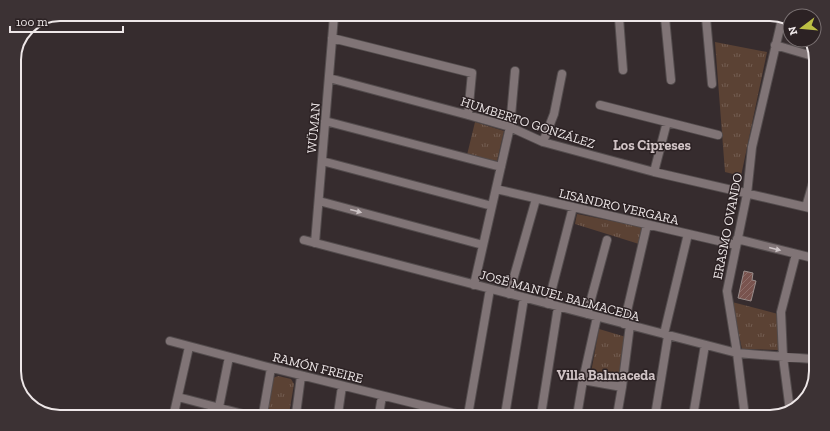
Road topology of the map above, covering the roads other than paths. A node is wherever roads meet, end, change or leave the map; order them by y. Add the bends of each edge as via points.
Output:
1 (334, 21) edge
2 (619, 21) edge
3 (665, 21) edge
4 (706, 21) edge
5 (781, 23) edge
6 (332, 38) junction
7 (776, 45) junction
8 (808, 54) edge
9 (623, 70) dead end
10 (515, 71) dead end
11 (562, 74) dead end
12 (329, 78) junction
13 (671, 80) dead end
14 (712, 84) dead end
15 (600, 104) dead end
16 (468, 115) junction
17 (325, 121) junction
18 (667, 122) junction
19 (510, 127) junction
20 (718, 135) dead end
21 (543, 142) junction
22 (322, 161) junction
23 (501, 167) junction
24 (654, 172) junction
25 (496, 189) junction
26 (748, 194) junction
27 (536, 199) junction
28 (319, 201) junction
29 (492, 206) junction
30 (573, 207) junction
31 (809, 208) edge
32 (648, 225) junction
33 (688, 234) junction
34 (304, 240) dead end
35 (608, 240) dead end
36 (737, 242) junction
37 (315, 243) junction
38 (483, 245) junction
39 (796, 254) junction
40 (809, 257) edge
41 (474, 285) junction
42 (490, 289) junction
43 (509, 294) junction
44 (524, 298) junction
45 (548, 304) junction
46 (558, 307) junction
47 (587, 314) junction
48 (597, 317) junction
49 (627, 325) junction
50 (666, 335) junction
51 (170, 341) dead end
52 (705, 345) junction
53 (189, 347) junction
54 (737, 354) junction
55 (228, 357) junction
56 (783, 357) junction
57 (809, 359) edge
58 (271, 368) junction
59 (301, 376) junction
60 (583, 380) junction
61 (342, 386) junction
62 (622, 387) junction
63 (178, 396) junction
64 (382, 396) junction
65 (789, 405) edge
66 (219, 407) junction
67 (175, 410) edge
68 (229, 410) edge
69 (264, 410) edge
70 (297, 410) edge
71 (339, 410) edge
72 (380, 410) edge
73 (423, 410) edge
74 (469, 410) edge
75 (506, 410) edge
76 (542, 410) edge
77 (578, 410) edge
78 (618, 410) edge
79 (656, 410) edge
80 (694, 410) edge
81 (744, 410) edge

1 - 6 street, WÜMAN
2 - 9 street
3 - 13 street
4 - 14 street
5 - 7 street, ERASMO OVANDO
6 - 12 street, WÜMAN
6 - 16 street via 472,74
7 - 8 street
7 - 26 street, ERASMO OVANDO via 752,147
10 - 19 street
11 - 21 street via 554,114
12 - 16 street, HUMBERTO GONZÁLEZ
12 - 17 street, WÜMAN
15 - 18 street
16 - 19 street, HUMBERTO GONZÁLEZ
17 - 22 street, WÜMAN
17 - 23 street
18 - 20 street
18 - 24 street
19 - 21 street, HUMBERTO GONZÁLEZ
19 - 23 street
21 - 24 street, HUMBERTO GONZÁLEZ
22 - 28 street, WÜMAN
22 - 29 street
23 - 25 street
24 - 26 street, HUMBERTO GONZÁLEZ
25 - 27 street, LISANDRO VERGARA
25 - 29 street
26 - 31 street, HUMBERTO GONZÁLEZ
26 - 36 street, ERASMO OVANDO
27 - 30 street, LISANDRO VERGARA
27 - 43 street
28 - 37 street, WÜMAN
28 -> 38 street
29 - 38 street
30 - 32 street, LISANDRO VERGARA
30 - 45 street
32 - 33 street, LISANDRO VERGARA
32 - 49 street
33 - 36 street, LISANDRO VERGARA
33 - 50 street
34 - 37 street, JOSÉ MANUEL BALMACEDA
35 - 47 street
36 -> 39 street, LISANDRO VERGARA
36 - 54 street, ERASMO OVANDO via 726,291
37 - 41 street, JOSÉ MANUEL BALMACEDA
38 - 41 street
39 - 40 street, LISANDRO VERGARA
39 - 56 street via 782,312
41 - 42 street, JOSÉ MANUEL BALMACEDA
42 - 43 street, JOSÉ MANUEL BALMACEDA
42 - 74 street
43 - 44 street, JOSÉ MANUEL BALMACEDA
44 - 45 street, JOSÉ MANUEL BALMACEDA
44 - 75 street
45 - 46 street, JOSÉ MANUEL BALMACEDA
46 - 47 street, JOSÉ MANUEL BALMACEDA
46 - 76 street
47 - 48 street, JOSÉ MANUEL BALMACEDA
48 - 49 street, JOSÉ MANUEL BALMACEDA
48 - 60 street
49 - 50 street, JOSÉ MANUEL BALMACEDA
49 - 62 street
50 - 52 street, JOSÉ MANUEL BALMACEDA
50 - 79 street
51 - 53 street, RAMÓN FREIRE
52 - 54 street, JOSÉ MANUEL BALMACEDA
52 - 80 street
53 - 55 street, RAMÓN FREIRE
53 - 63 street
54 - 56 street, JOSÉ MANUEL BALMACEDA
54 - 81 street, ERASMO OVANDO
55 - 58 street, RAMÓN FREIRE
55 - 66 street
56 - 57 street, JOSÉ MANUEL BALMACEDA
56 - 65 street
58 - 59 street, RAMÓN FREIRE
58 - 69 street
59 - 61 street, RAMÓN FREIRE
59 - 70 street
60 - 62 street
60 - 77 street
61 - 64 street, RAMÓN FREIRE
61 - 71 street
62 - 78 street
63 - 66 street
63 - 67 street
64 - 72 street
64 - 73 street, RAMÓN FREIRE
66 - 68 street

